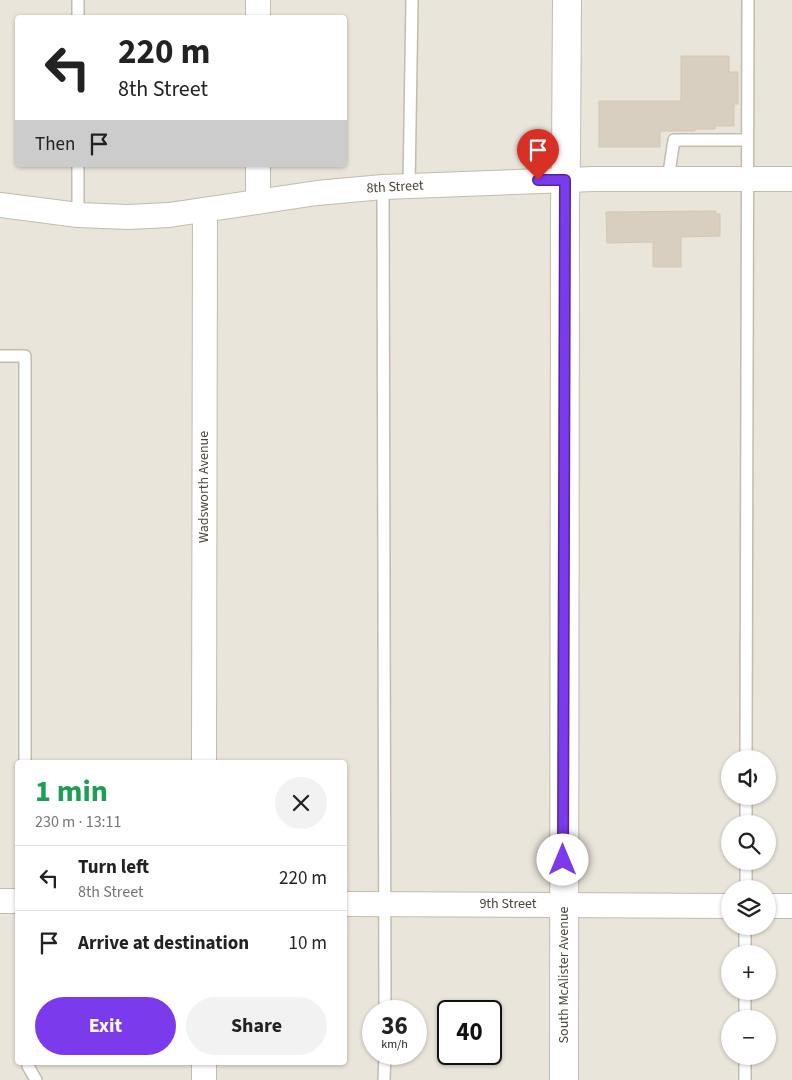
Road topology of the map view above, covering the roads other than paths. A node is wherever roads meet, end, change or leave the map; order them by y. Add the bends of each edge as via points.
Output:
1 (78, 0) edge
2 (258, 0) edge
3 (412, 0) edge
4 (567, 0) edge
5 (748, 0) edge
6 (78, 15) edge
7 (258, 15) edge
8 (747, 140) junction
9 (78, 167) edge
10 (258, 167) edge
11 (668, 179) junction
12 (747, 179) junction
13 (792, 179) edge
14 (565, 180) junction
15 (409, 186) junction
16 (383, 187) junction
17 (258, 202) junction
18 (0, 205) edge
19 (205, 211) junction
20 (78, 216) junction
21 (0, 356) edge
22 (746, 750) edge
23 (24, 760) edge
24 (204, 760) edge
25 (0, 901) edge
26 (15, 901) edge
27 (347, 904) edge
28 (386, 904) junction
29 (564, 904) junction
30 (721, 906) edge
31 (776, 906) edge
32 (792, 906) edge
33 (385, 1000) edge
34 (28, 1065) edge
35 (204, 1065) edge
36 (385, 1065) edge
37 (745, 1065) edge
38 (36, 1080) edge
39 (204, 1080) edge
40 (384, 1080) edge
41 (564, 1080) edge
42 (745, 1080) edge

1 - 6 lane
2 - 7 street
3 - 15 lane
4 - 14 street, South McAlister Avenue
5 - 8 lane
8 - 11 lane via 674,140
8 - 12 lane
9 - 20 lane
10 - 17 street
11 - 12 street, 8th Street
11 - 14 street, 8th Street
12 - 13 street, 8th Street
12 - 22 lane
14 - 15 street, 8th Street
14 - 29 street, South McAlister Avenue
15 - 16 street, 8th Street
16 - 17 street, 8th Street
16 - 28 lane
17 - 19 street, 8th Street
18 - 20 street, 8th Street
19 - 20 street, 8th Street via 128,218
19 - 24 street, Wadsworth Avenue
21 - 23 lane via 25,356
25 - 26 street
27 - 28 street, 9th Street
28 - 29 street, 9th Street
28 - 33 lane
29 - 30 street, 9th Street
29 - 41 street, South McAlister Avenue
31 - 32 street
34 - 38 lane
35 - 39 street
36 - 40 lane
37 - 42 lane

